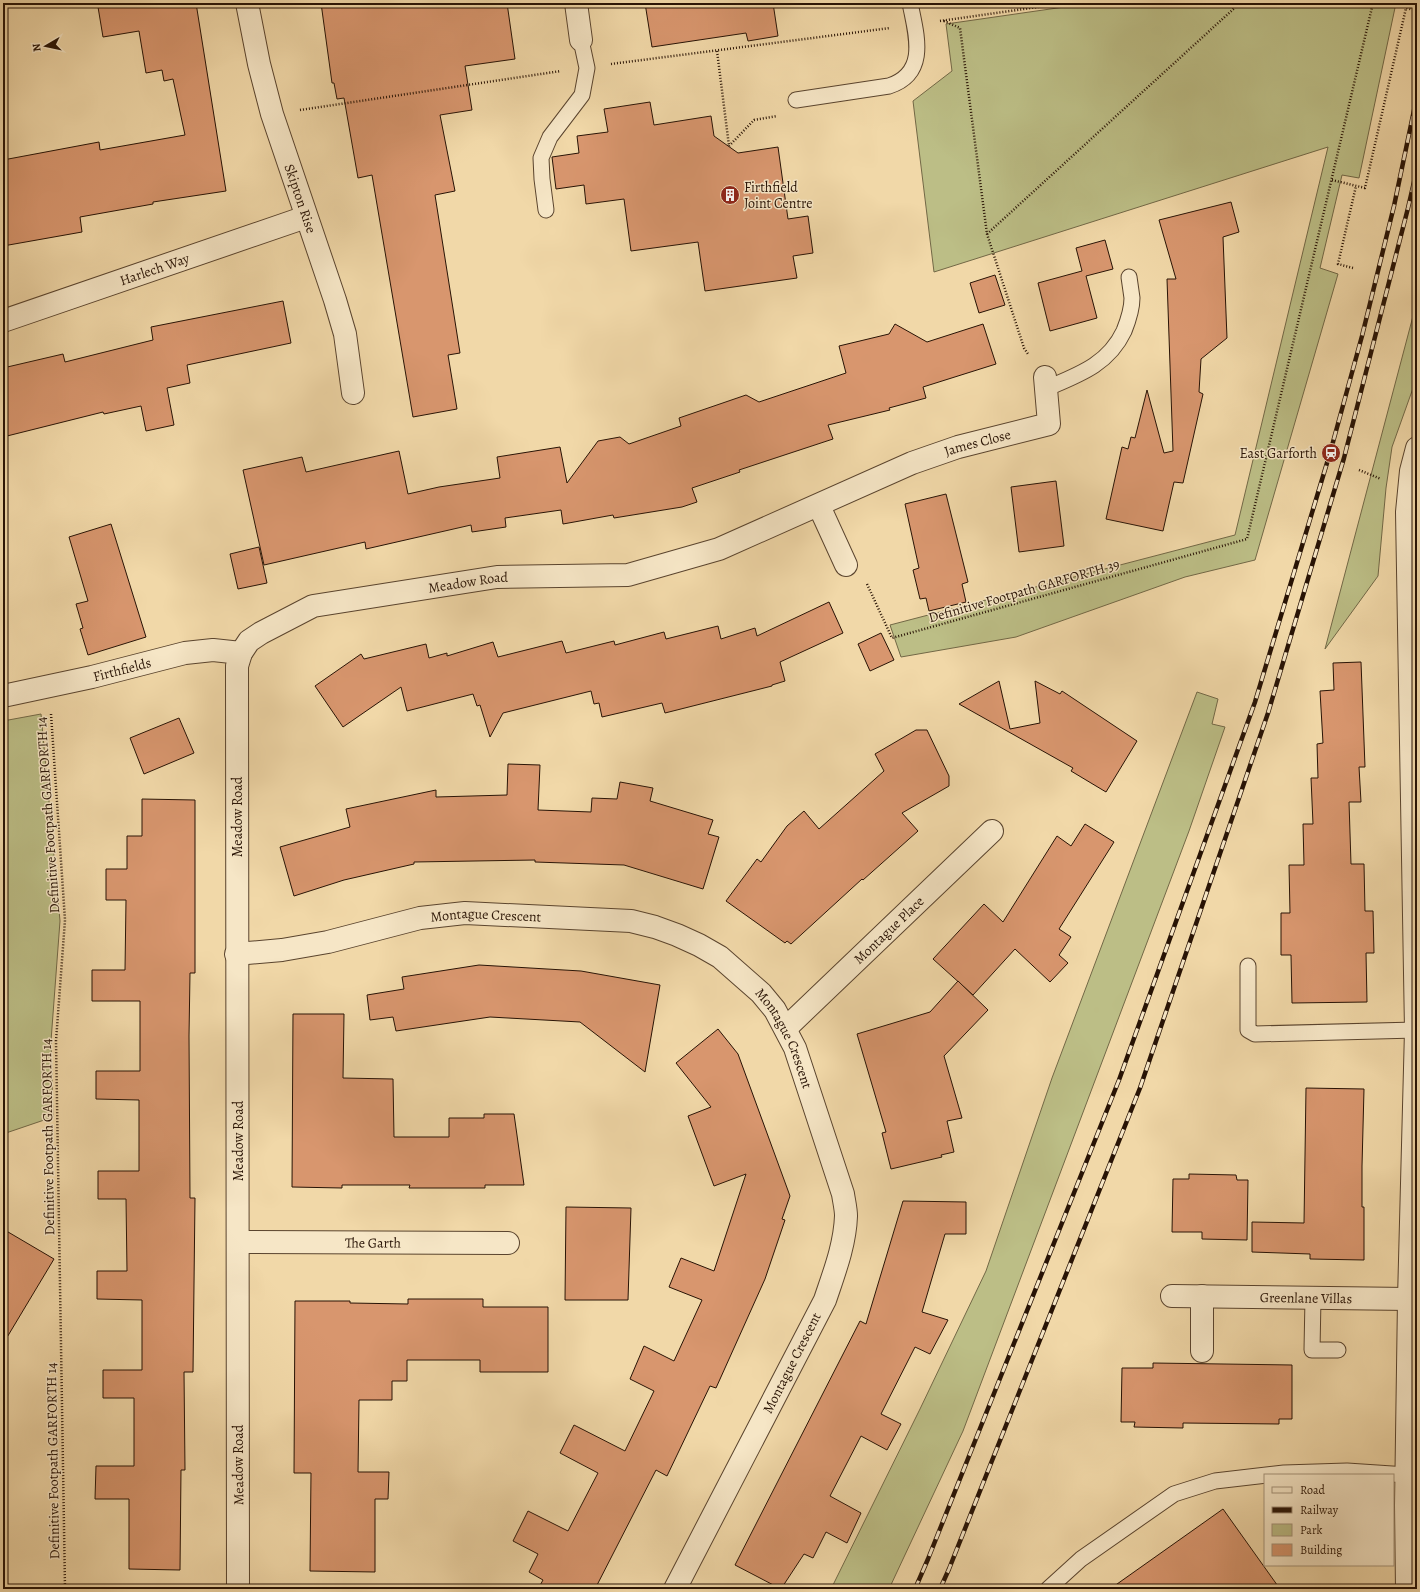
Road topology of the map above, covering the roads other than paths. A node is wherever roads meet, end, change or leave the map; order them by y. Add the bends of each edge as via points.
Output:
1 (247, 3) edge
2 (576, 3) edge
3 (910, 3) edge
4 (582, 40) joint
5 (796, 100) road end
6 (546, 210) dead end
7 (306, 217) junction
8 (1129, 277) dead end
9 (3, 321) edge
10 (1045, 383) joint
11 (353, 393) dead end
12 (1417, 448) edge
13 (864, 484) joint
14 (819, 506) junction
15 (846, 565) road end
16 (241, 653) junction
17 (3, 696) edge
18 (992, 831) dead end
19 (236, 954) junction
20 (1248, 966) dead end
21 (786, 1028) junction
22 (1416, 1030) edge
23 (239, 1242) junction
24 (508, 1243) dead end
25 (1172, 1296) dead end
26 (1202, 1296) junction
27 (1313, 1298) junction
28 (1409, 1299) junction
29 (1338, 1350) dead end
30 (1202, 1351) dead end
31 (1275, 1474) edge
32 (1359, 1474) edge
33 (1264, 1475) edge
34 (1394, 1483) edge
35 (1410, 1487) edge
36 (238, 1589) edge
37 (675, 1589) edge
38 (1048, 1589) edge
39 (1407, 1589) edge

1 - 7 street, Skipton Rise via 272,114
2 - 4 street
3 - 5 lane via 917,51 913,70 906,78 889,86
4 - 6 lane via 586,68 582,95 550,137 541,158
7 - 9 street, Harlech Way
7 - 11 street, Skipton Rise via 345,334
8 - 10 lane via 1132,300 1128,322 1118,343 1103,360 1090,368
10 - 13 street, James Close via 1048,424 958,446
12 - 22 street via 1411,471 1406,512
13 - 14 street, Meadow Road
14 - 15 street
14 - 16 street, Meadow Road via 718,550 628,575 497,577 313,606 261,633 249,641
16 - 17 street, Firthfields via 213,650 185,653
16 - 19 street, Meadow Road via 237,666
18 - 21 street, Montague Place
19 - 21 street, Montague Crescent via 282,950 320,943 398,922 443,914 631,921 677,935 720,957 761,993
19 - 23 street, Meadow Road
20 - 22 lane via 1248,1030 1255,1034
21 - 37 street, Montague Crescent via 802,1068 843,1194 845,1234 825,1300
22 - 28 street
23 - 24 street, The Garth
23 - 36 street, Meadow Road
25 - 26 street, Greenlane Villas
26 - 27 street, Greenlane Villas
26 - 30 street
27 - 28 street, Greenlane Villas
27 - 29 lane via 1312,1350
28 - 35 street
31 - 32 lane via 1347,1471
33 - 38 lane via 1215,1481 1174,1494 1081,1559
34 - 35 lane
35 - 39 street

